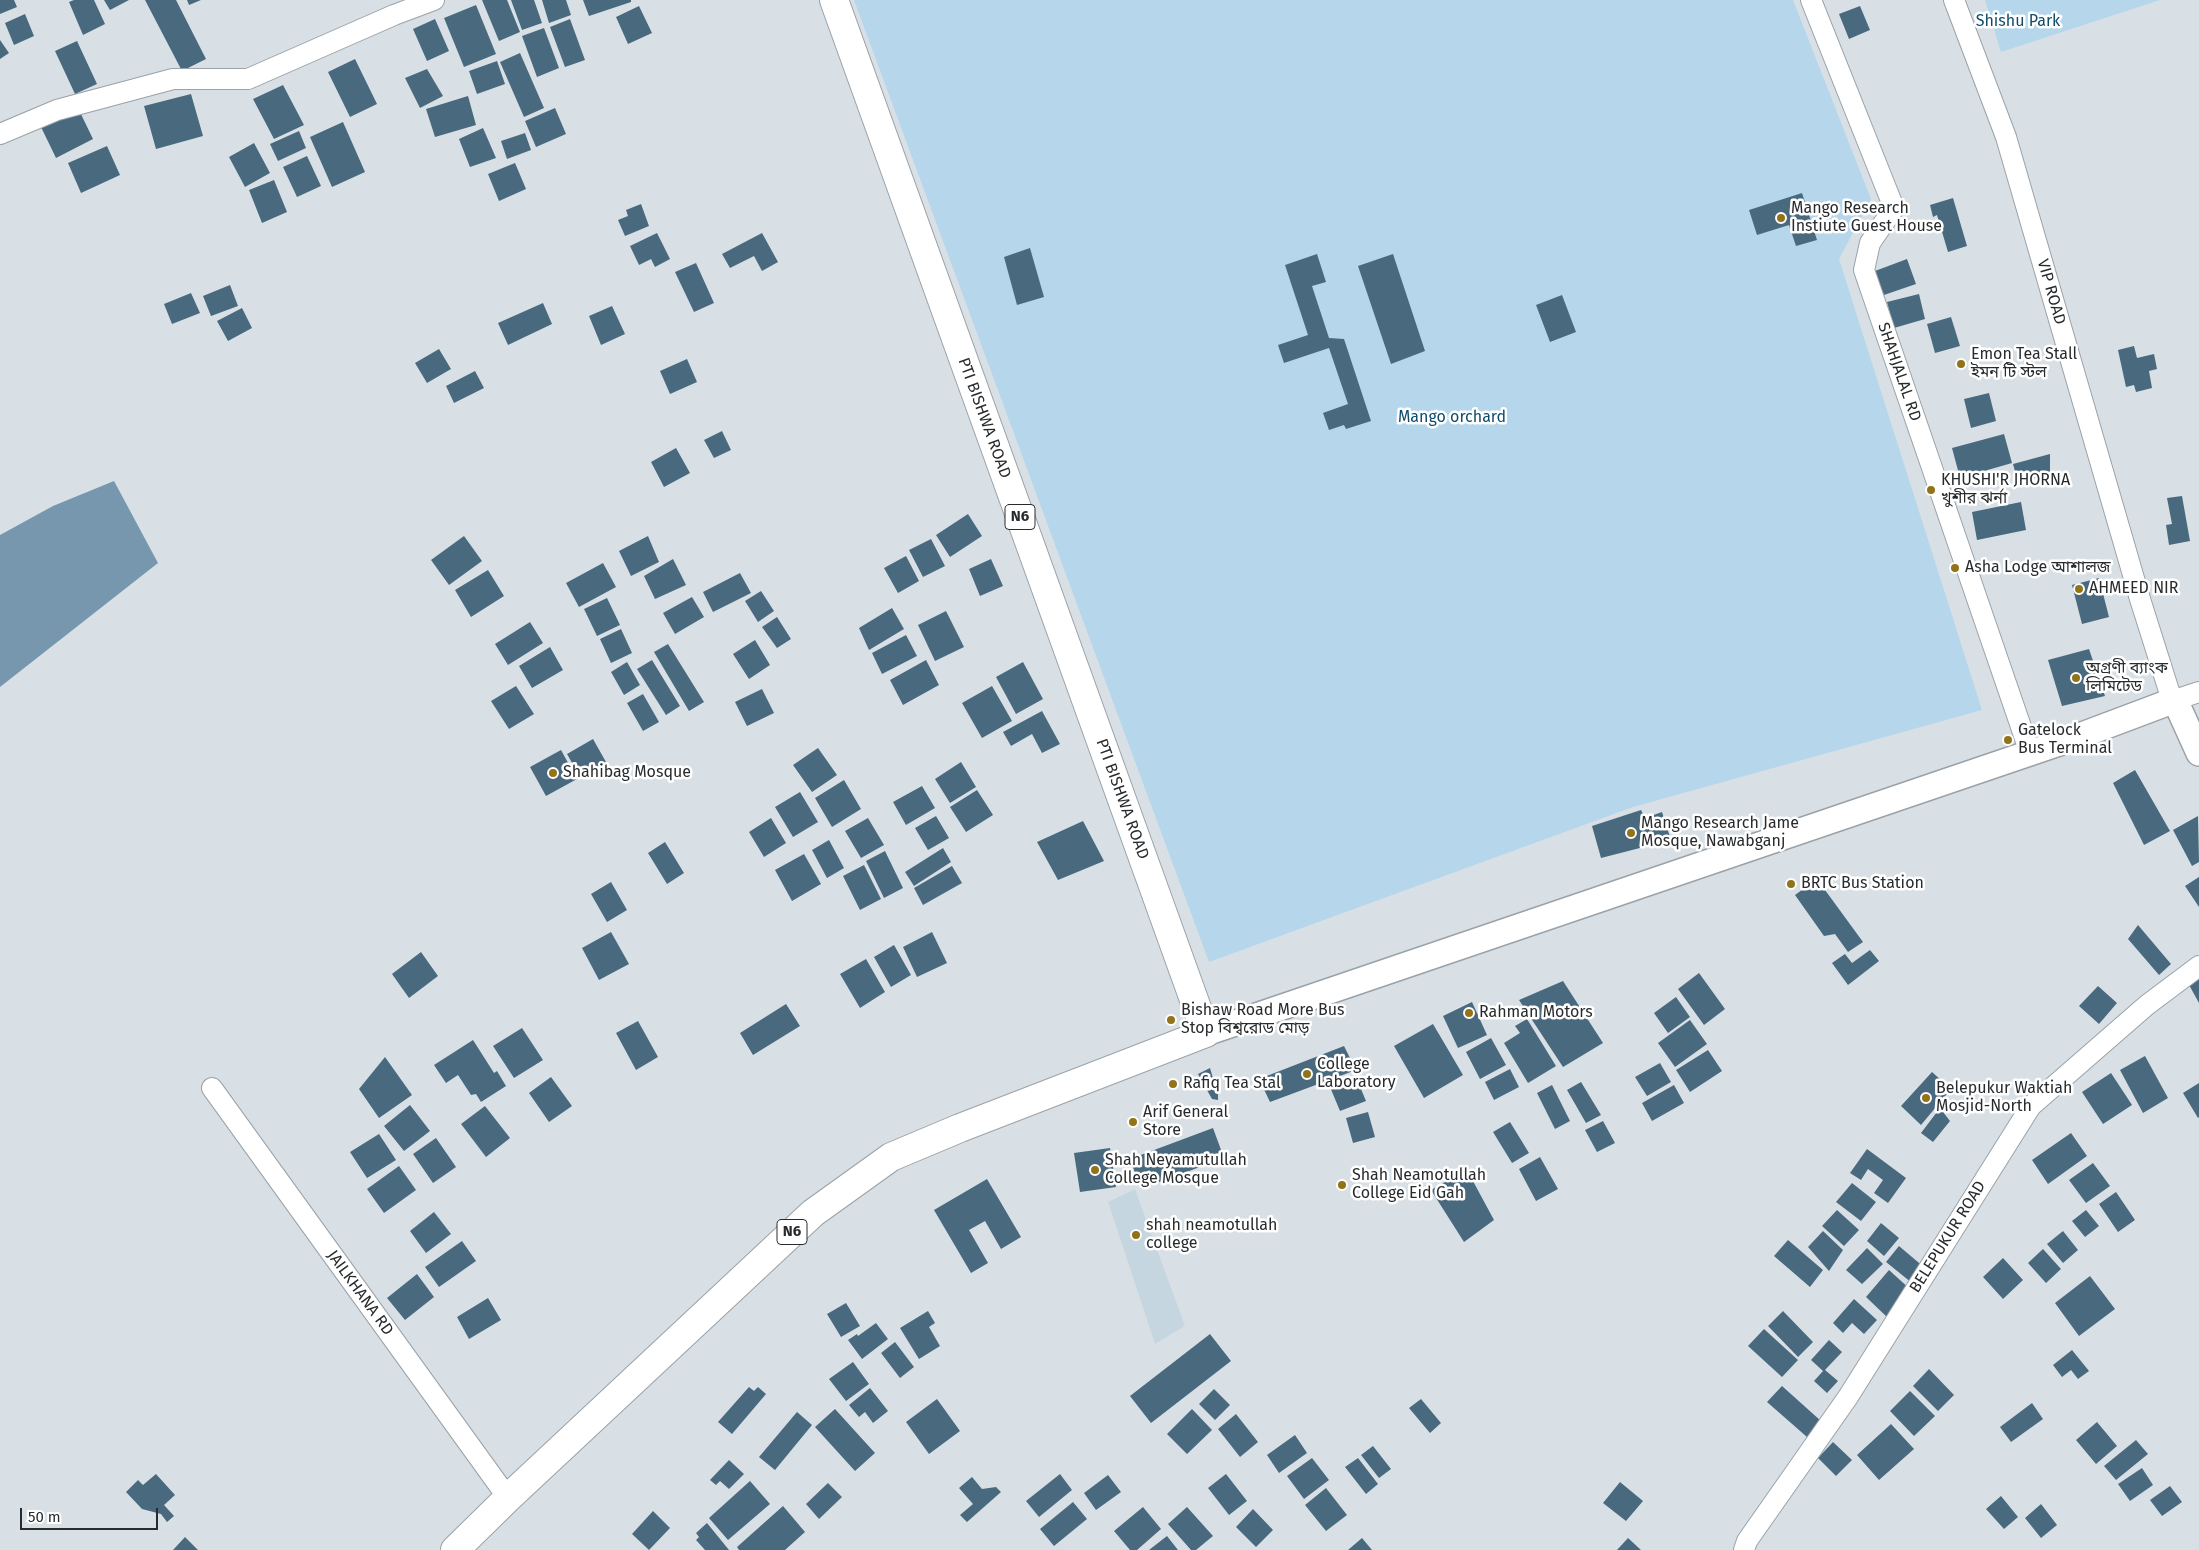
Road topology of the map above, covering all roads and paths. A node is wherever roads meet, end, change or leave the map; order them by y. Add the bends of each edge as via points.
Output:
1 (434, 0) edge
2 (834, 0) edge
3 (1811, 0) edge
4 (1954, 0) edge
5 (0, 134) edge
6 (2199, 692) edge
7 (2175, 700) junction
8 (2030, 753) junction
9 (2199, 753) edge
10 (2199, 966) edge
11 (1206, 1033) junction
12 (212, 1088) dead end
13 (508, 1498) junction
14 (455, 1550) edge
15 (1744, 1550) edge

1 - 5 street via 248,79 173,79 57,110
2 - 11 highway, PTI BISHWA ROAD / N6
3 - 8 street, SHAHJALAL RD via 1894,208 1870,243 1864,270
4 - 7 street, VIP ROAD via 2006,137 2140,599
6 - 7 street
7 - 8 main road
7 - 9 main road
8 - 11 main road
10 - 15 street, BELEPUKUR ROAD via 2148,1005 2031,1106 1848,1397 1747,1541
11 - 13 highway, N6 via 891,1157 813,1213
12 - 13 street, JAILKHANA RD
13 - 14 highway, N6

